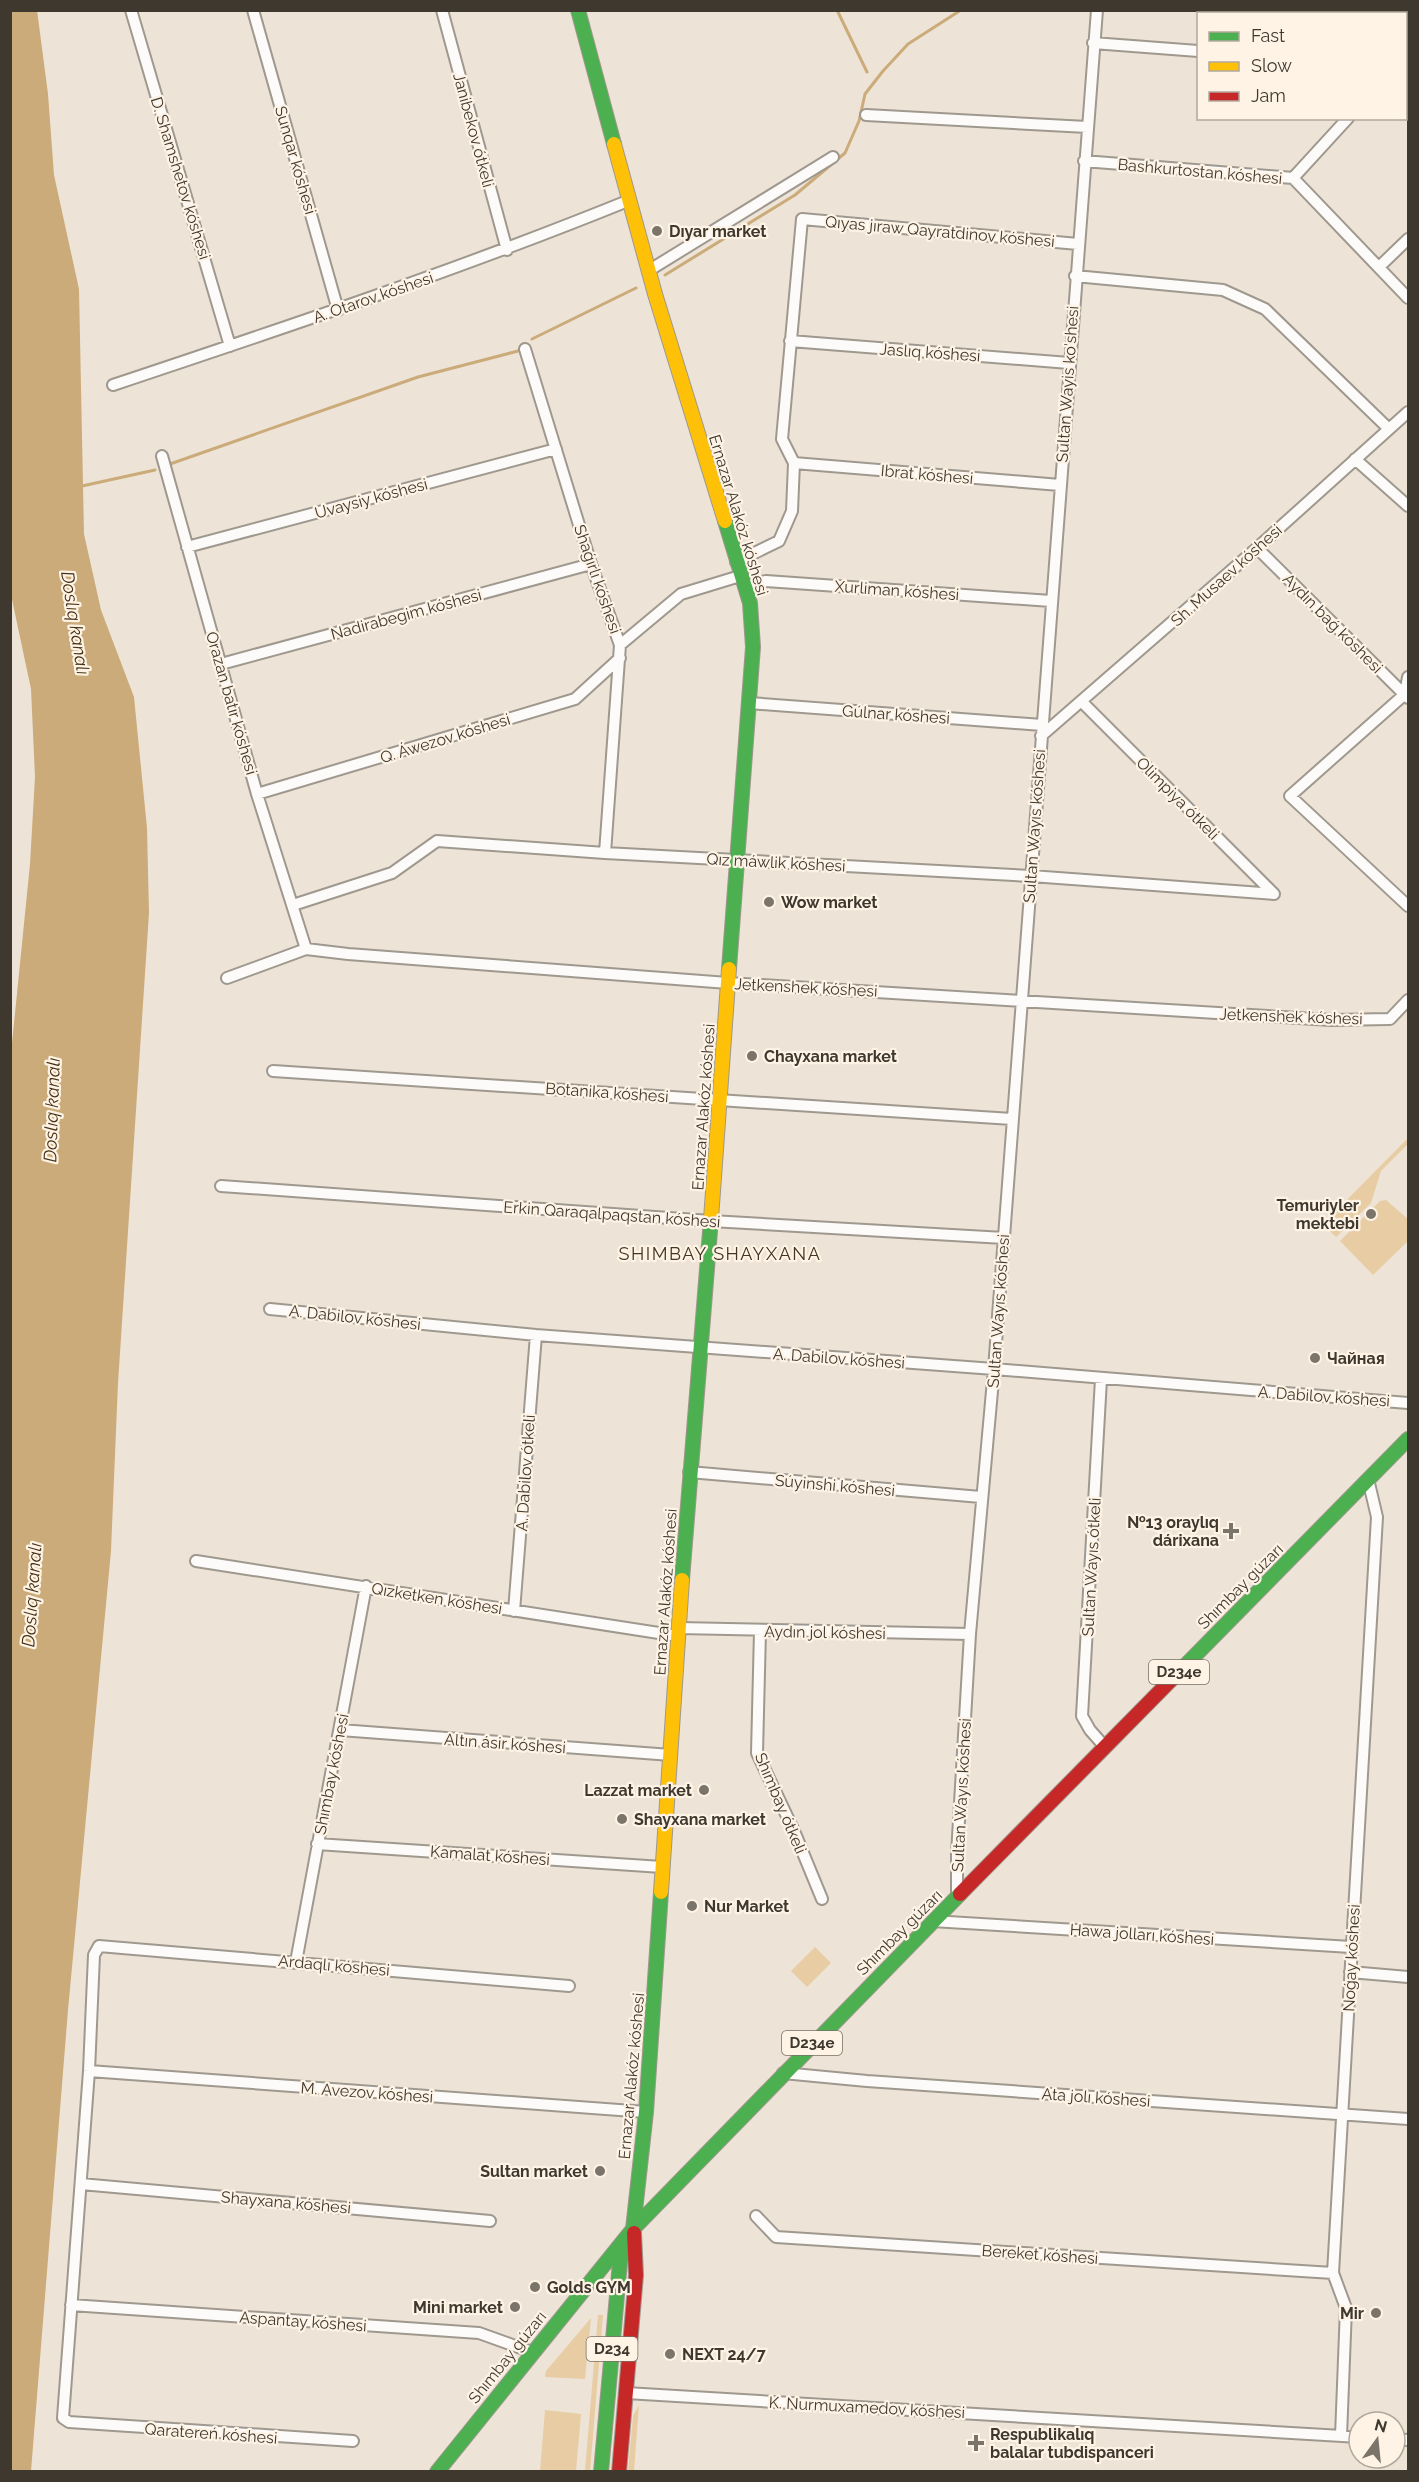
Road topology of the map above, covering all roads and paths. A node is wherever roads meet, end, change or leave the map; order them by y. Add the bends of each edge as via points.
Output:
1 (131, 10) edge
2 (253, 10) edge
3 (442, 10) edge
4 (578, 10) edge
5 (1097, 10) edge
6 (1093, 43) junction
7 (1197, 51) edge
8 (866, 115) dead end
9 (1346, 120) edge
10 (1087, 127) junction
11 (833, 157) dead end
12 (1084, 162) junction
13 (1293, 178) junction
14 (630, 200) junction
15 (1408, 239) edge
16 (1078, 244) junction
17 (507, 250) junction
18 (1379, 267) junction
19 (648, 271) junction
20 (1076, 276) junction
21 (1408, 298) edge
22 (338, 310) junction
23 (790, 341) junction
24 (230, 346) junction
25 (525, 349) dead end
26 (1069, 363) junction
27 (113, 385) dead end
28 (1408, 412) edge
29 (1389, 429) junction
30 (556, 448) junction
31 (162, 456) dead end
32 (1355, 459) junction
33 (794, 463) junction
34 (1060, 485) junction
35 (1408, 506) edge
36 (187, 547) junction
37 (1257, 548) junction
38 (591, 564) junction
39 (740, 575) junction
40 (1051, 601) junction
41 (620, 645) junction
42 (620, 658) junction
43 (221, 664) junction
44 (1408, 677) edge
45 (1407, 696) edge
46 (1082, 702) junction
47 (749, 703) junction
48 (1041, 730) junction
49 (258, 794) junction
50 (606, 853) junction
51 (737, 860) junction
52 (1031, 876) junction
53 (1274, 894) joint
54 (292, 905) junction
55 (1408, 906) edge
56 (306, 949) junction
57 (227, 978) dead end
58 (728, 983) junction
59 (1021, 1000) junction
60 (1408, 1000) edge
61 (273, 1071) dead end
62 (720, 1099) junction
63 (1012, 1119) junction
64 (221, 1186) dead end
65 (711, 1221) junction
66 (1004, 1238) junction
67 (270, 1308) dead end
68 (536, 1335) junction
69 (700, 1348) junction
70 (994, 1368) junction
71 (1101, 1379) junction
72 (1408, 1403) edge
73 (1406, 1444) edge
74 (689, 1472) junction
75 (1368, 1479) junction
76 (981, 1497) junction
77 (196, 1561) dead end
78 (366, 1586) junction
79 (514, 1611) junction
80 (760, 1630) junction
81 (679, 1632) junction
82 (970, 1634) junction
83 (340, 1730) junction
84 (1105, 1747) junction
85 (670, 1755) junction
86 (317, 1844) junction
87 (662, 1867) junction
88 (957, 1897) junction
89 (822, 1899) dead end
90 (932, 1921) junction
91 (1351, 1947) junction
92 (296, 1962) junction
93 (1350, 1972) junction
94 (1408, 1977) edge
95 (569, 1986) dead end
96 (89, 2071) junction
97 (783, 2073) junction
98 (646, 2112) junction
99 (1342, 2115) junction
100 (1408, 2119) edge
101 (81, 2184) junction
102 (756, 2216) dead end
103 (490, 2221) dead end
104 (633, 2229) junction
105 (1333, 2273) junction
106 (71, 2305) junction
107 (532, 2352) junction
108 (626, 2393) junction
109 (1341, 2436) junction
110 (1347, 2436) edge
111 (353, 2441) dead end
112 (437, 2472) edge
113 (602, 2472) edge
114 (619, 2472) edge

1 - 24 street, D. Shamshetov kóshesi
2 - 22 street, Sunqar kóshesi
3 - 17 street, Janibekov ótkeli
4 - 14 main road, Ernazar Alakóz kóshesi / D234
5 - 6 street, Sultan Wayis ko'shesi
6 - 7 street
6 - 10 street, Sultan Wayis ko'shesi
8 - 10 street
9 - 13 street
10 - 12 street, Sultan Wayis ko'shesi
11 - 19 street
12 - 13 street, Bashkurtostan kóshesi
12 - 16 street, Sultan Wayis ko'shesi
13 - 18 street, Bashkurtostan kóshesi
14 - 17 street, A. Otarov kóshesi
14 - 19 main road, Ernazar Alakóz kóshesi / D234
15 - 18 street
16 - 20 street, Sultan Wayis ko'shesi
16 - 23 street, Qıyas jıraw Qayratdinov kóshesi via 802,219
17 - 22 street, A. Otarov kóshesi
18 - 21 street, Bashkurtostan kóshesi
19 - 39 main road, Ernazar Alakóz kóshesi / D234
20 - 26 street, Sultan Wayis ko'shesi
20 - 29 street via 1223,290 1265,309
22 - 24 street, A. Otarov kóshesi
23 - 26 street, Jaslıq kóshesi
23 - 33 street via 782,439
24 - 27 street, A. Otarov kóshesi
25 - 30 street, Shaǵırlı kóshesi
26 - 34 street, Sultan Wayis ko'shesi
28 - 29 street, Sh. Musaev kóshesi
29 - 32 street, Sh. Musaev kóshesi
30 - 36 street, Uvaysiy kóshesi
30 - 38 street, Shaǵırlı kóshesi
31 - 36 street, Orazan batır kóshesi
32 - 35 street
32 - 37 street, Sh. Musaev kóshesi
33 - 34 street, Ibrat kóshesi
33 - 39 street via 792,511 779,541
34 - 40 street, Sultan Wayis ko'shesi
36 - 43 street, Orazan batır kóshesi
37 - 45 street, Aydın baǵ kóshesi
37 - 46 street, Sh. Musaev kóshesi
38 - 41 street, Shaǵırlı kóshesi
38 - 43 street, Nadirabegim kóshesi
39 - 40 street, Xurliman kóshesi via 766,581
39 - 41 street via 681,594
39 - 47 main road, Ernazar Alakóz kóshesi / D234 via 750,603 753,647
40 - 48 street, Sultan Wayis ko'shesi
41 - 42 street, Shaǵırlı kóshesi
42 - 49 street, Q. Áwezov kóshesi via 575,699
42 - 50 street, Shaǵırlı kóshesi
43 - 49 street, Orazan batır kóshesi
44 - 45 street
45 - 55 street via 1290,796
46 - 48 street, Sh. Musaev kóshesi
46 - 53 street, Olimpiya ótkeli
47 - 48 street, Gúlnar kóshesi
47 - 51 main road, Ernazar Alakóz kóshesi / D234
48 - 52 street, Sultan Wayıs kóshesi
49 - 54 street, Orazan batır kóshesi
50 - 51 street, Qız máwlik kóshesi
50 - 54 street, Qız máwlik kóshesi via 437,841 392,873
51 - 52 street, Qız máwlik kóshesi
51 - 58 main road, Ernazar Alakóz kóshesi / D234
52 - 53 street, Qız máwlik kóshesi
52 - 59 street, Sultan Wayıs kóshesi
54 - 56 street, Orazan batır kóshesi
56 - 57 street, Jetkenshek kóshesi
56 - 58 street, Jetkenshek kóshesi
58 - 59 street, Jetkenshek kóshesi
58 - 62 main road, Ernazar Alakóz kóshesi / D234
59 - 60 street, Jetkenshek kóshesi via 1331,1020 1390,1019
59 - 63 street, Sultan Wayıs kóshesi
61 - 62 street, Botanika kóshesi
62 - 63 street, Botanika kóshesi
62 - 65 main road, Ernazar Alakóz kóshesi / D234
63 - 66 street, Sultan Wayıs kóshesi
64 - 65 street, Erkin Qaraqalpaqstan kóshesi
65 - 66 street, Erkin Qaraqalpaqstan kóshesi
65 - 69 main road, Ernazar Alakóz kóshesi / D234
66 - 70 street, Sultan Wayıs kóshesi
67 - 68 street, A. Dabilov kóshesi
68 - 69 street, A. Dabilov kóshesi
68 - 79 street, A. Dabilov ótkeli
69 - 70 street, A. Dabilov kóshesi
69 - 74 main road, Ernazar Alakóz kóshesi / D234
70 - 71 street, A. Dabilov kóshesi
70 - 76 street, Sultan Wayıs kóshesi
71 - 72 street, A. Dabilov kóshesi
71 - 84 street, Sultan Wayıs ótkeli via 1082,1716
73 - 75 main road, Shımbay gúzarı / D234e
74 - 76 street, Súyinshi kóshesi
74 - 81 main road, Ernazar Alakóz kóshesi / D234
75 - 84 main road, Shımbay gúzarı / D234e
75 - 91 street, Noǵay kóshesi via 1377,1517
76 - 82 street, Sultan Wayıs kóshesi
77 - 78 street, Qızketken kóshesi
78 - 79 street, Qızketken kóshesi
78 - 83 street, Shımbay kóshesi
79 - 81 street, Qızketken kóshesi
80 - 81 street, Aydın jol kóshesi
80 - 82 street, Aydın jol kóshesi
80 - 89 street, Shımbay ótkeli via 757,1752
81 - 85 main road, Ernazar Alakóz kóshesi / D234
82 - 88 street, Sultan Wayıs kóshesi
83 - 85 street, Altın ásir kóshesi
83 - 86 street, Shımbay kóshesi
84 - 88 main road, Shımbay gúzarı / D234e
85 - 87 main road, Ernazar Alakóz kóshesi / D234
86 - 87 street, Kamalat kóshesi
86 - 92 street, Shımbay kóshesi
87 - 98 main road, Ernazar Alakóz kóshesi / D234
88 - 90 main road, Shımbay gúzarı / D234e
90 - 91 street, Hawa jolları kóshesi
90 - 97 main road, Shımbay gúzarı / D234e
91 - 93 street, Noǵay kóshesi
92 - 95 street, Ardaqlı kóshesi
92 - 96 street, Ardaqlı kóshesi via 99,1946 94,1955
93 - 94 street
93 - 99 street, Noǵay kóshesi
96 - 98 street, M. Avezov kóshesi
96 - 101 street
97 - 99 street, Ata jolı kóshesi
97 - 104 main road, Shımbay gúzarı / D234e
98 - 104 main road, Ernazar Alakóz kóshesi / D234
99 - 100 street, Ata jolı kóshesi
99 - 105 street, Noǵay kóshesi
101 - 103 street, Shayxana kóshesi
101 - 106 street
102 - 105 street, Bereket kóshesi via 776,2237
104 - 107 main road, Shımbay gúzarı / D234e
104 - 108 main road, Ernazar Alakóz kóshesi / D234 via 636,2263
104 - 113 main road, Ernazar Alakóz kóshesi / D234 via 620,2262
105 - 109 street, Noǵay kóshesi via 1346,2308
106 - 107 street, Aspantay kóshesi via 479,2333
106 - 111 street, Qaratereń kóshesi via 63,2418 69,2422
107 - 112 main road, Shımbay gúzarı / D234e
108 - 109 street, K. Nurmuxamedov kóshesi
108 - 114 main road, Ernazar Alakóz kóshesi / D234
109 - 110 street, K. Nurmuxamedov kóshesi

